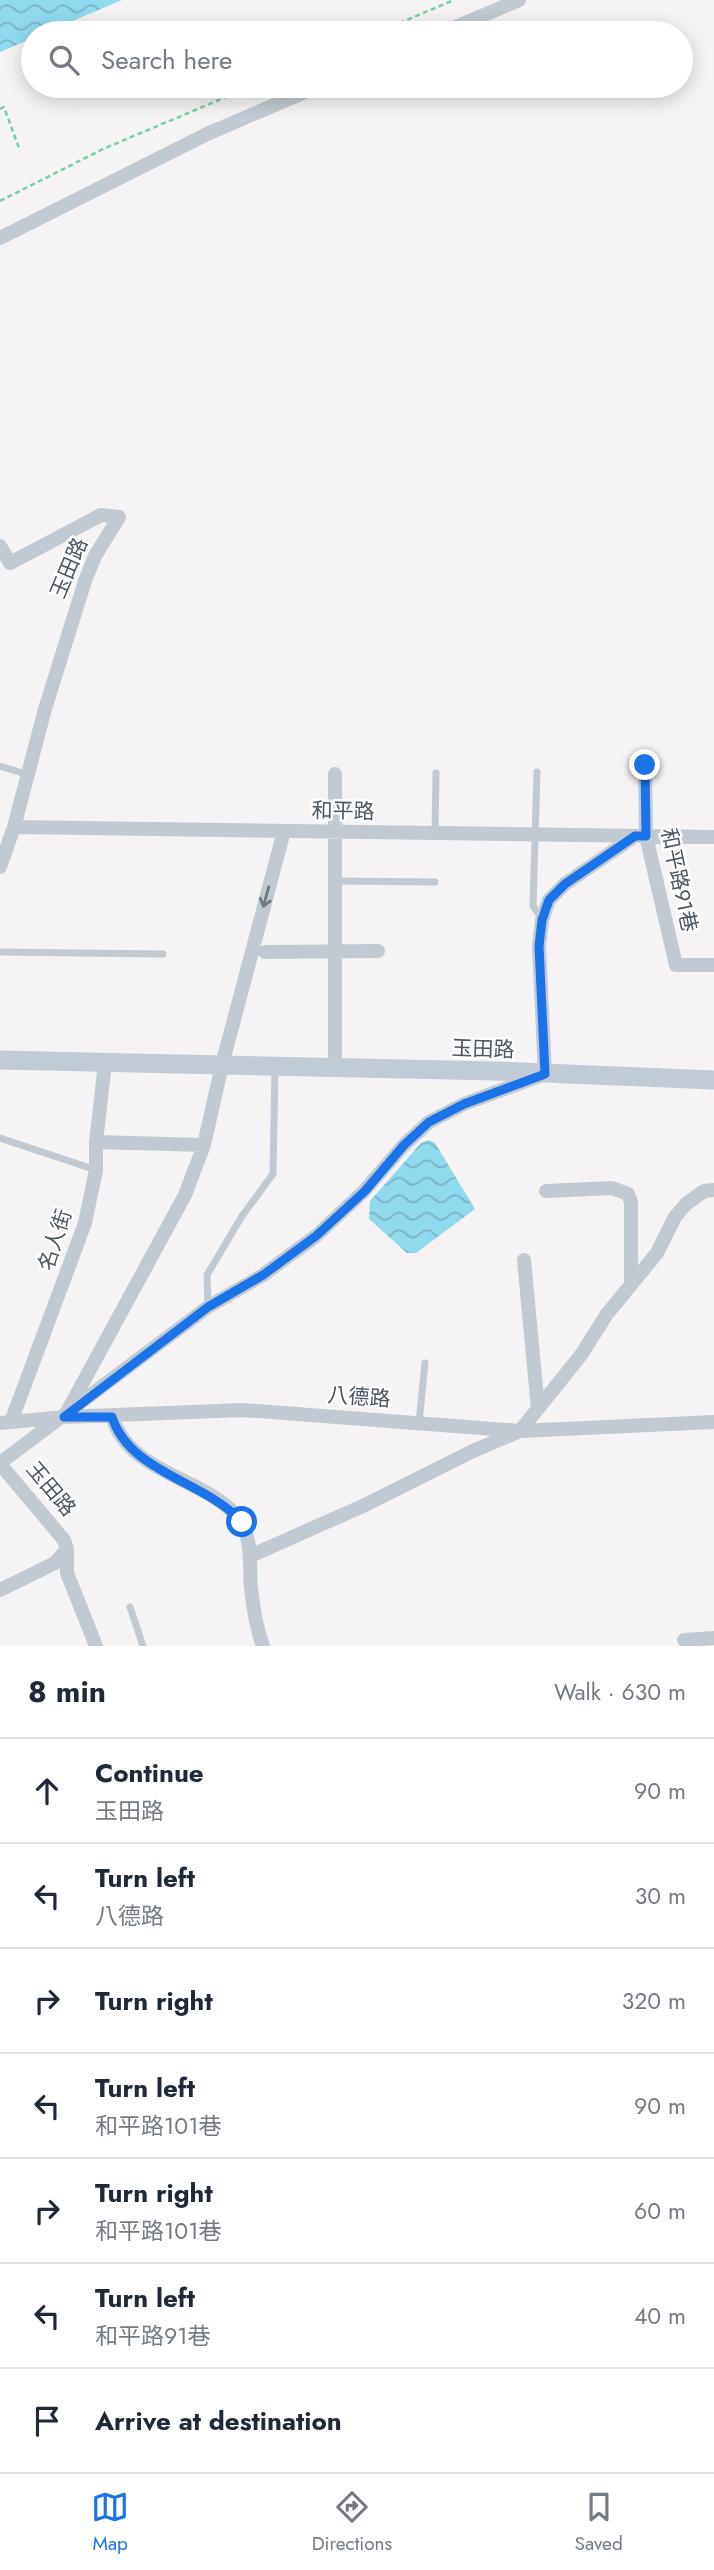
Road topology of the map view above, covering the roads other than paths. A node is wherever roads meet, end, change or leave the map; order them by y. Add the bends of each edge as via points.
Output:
1 (519, 0) edge
2 (470, 21) edge
3 (291, 98) edge
4 (0, 238) edge
5 (0, 546) edge
6 (645, 765) dead end
7 (0, 766) edge
8 (537, 772) dead end
9 (436, 773) dead end
10 (26, 774) junction
11 (335, 774) dead end
12 (14, 827) junction
13 (284, 831) junction
14 (336, 832) junction
15 (435, 833) junction
16 (536, 835) junction
17 (640, 836) junction
18 (714, 838) edge
19 (0, 867) edge
20 (335, 881) junction
21 (435, 882) dead end
22 (542, 920) junction
23 (333, 951) junction
24 (378, 951) dead end
25 (0, 952) edge
26 (265, 952) dead end
27 (163, 954) dead end
28 (714, 965) edge
29 (0, 1060) edge
30 (105, 1063) junction
31 (222, 1065) junction
32 (275, 1067) junction
33 (335, 1069) junction
34 (545, 1074) junction
35 (714, 1080) edge
36 (0, 1138) edge
37 (96, 1142) junction
38 (204, 1145) junction
39 (96, 1170) junction
40 (714, 1189) edge
41 (546, 1191) dead end
42 (524, 1260) dead end
43 (632, 1284) junction
44 (208, 1307) junction
45 (425, 1363) dead end
46 (538, 1409) junction
47 (64, 1417) junction
48 (112, 1417) junction
49 (5, 1422) edge
50 (714, 1422) edge
51 (419, 1423) junction
52 (520, 1431) junction
53 (0, 1464) edge
54 (67, 1549) junction
55 (250, 1556) junction
56 (0, 1590) edge
57 (130, 1607) dead end
58 (714, 1638) edge
59 (684, 1640) dead end
60 (96, 1646) edge
61 (143, 1646) edge
62 (263, 1646) edge

1 - 2 street
3 - 4 street via 207,134
5 - 10 street, 玉田路 via 10,563 101,515 119,517 94,556
6 - 17 street, 和平路91巷
7 - 10 lane
8 - 16 lane
9 - 15 lane
10 - 12 street, 玉田路
11 - 14 street
12 - 13 street, 和平路
12 - 19 street
13 - 14 street, 和平路
13 -> 31 street
14 - 15 street, 和平路
14 - 20 street
15 - 16 street, 和平路
16 - 17 street, 和平路
16 - 22 lane via 533,906
17 - 18 street, 和平路
17 - 22 street via 565,884 549,900
17 - 28 street, 和平路91巷 via 676,965
20 - 21 lane
20 - 23 street
22 - 34 street via 539,968
23 - 24 street
23 - 26 street
23 - 33 street
25 - 27 lane
29 - 30 street, 玉田路
30 - 31 street, 玉田路
30 - 37 street, 名人街
31 - 32 street, 玉田路
31 - 38 street
32 - 33 street, 玉田路
32 - 44 lane via 273,1174 207,1275
33 - 34 street, 玉田路
34 - 35 street, 玉田路
34 - 44 street, 玉田路 via 429,1122 316,1236
36 - 39 lane
37 - 38 street
37 - 39 street, 名人街
38 - 47 street via 185,1195
39 - 49 street, 名人街 via 85,1223
40 - 43 street via 704,1191 674,1217 657,1253
41 - 43 street via 612,1188 628,1194
42 - 46 street
43 - 46 street
44 - 47 street, 玉田路
45 - 51 lane
46 - 52 street
47 - 48 street, 八德路
47 - 49 street, 八德路
47 - 53 street, 玉田路
48 - 51 street, 八德路 via 243,1410
48 - 55 street via 116,1430 137,1454 230,1509 242,1522
50 - 52 street, 八德路
51 - 52 street, 八德路
52 - 55 street
53 - 54 street, 玉田路
54 - 56 street, 玉田路 via 55,1563
54 - 60 street via 67,1573
55 - 62 street via 254,1610
57 - 61 lane
58 - 59 street

